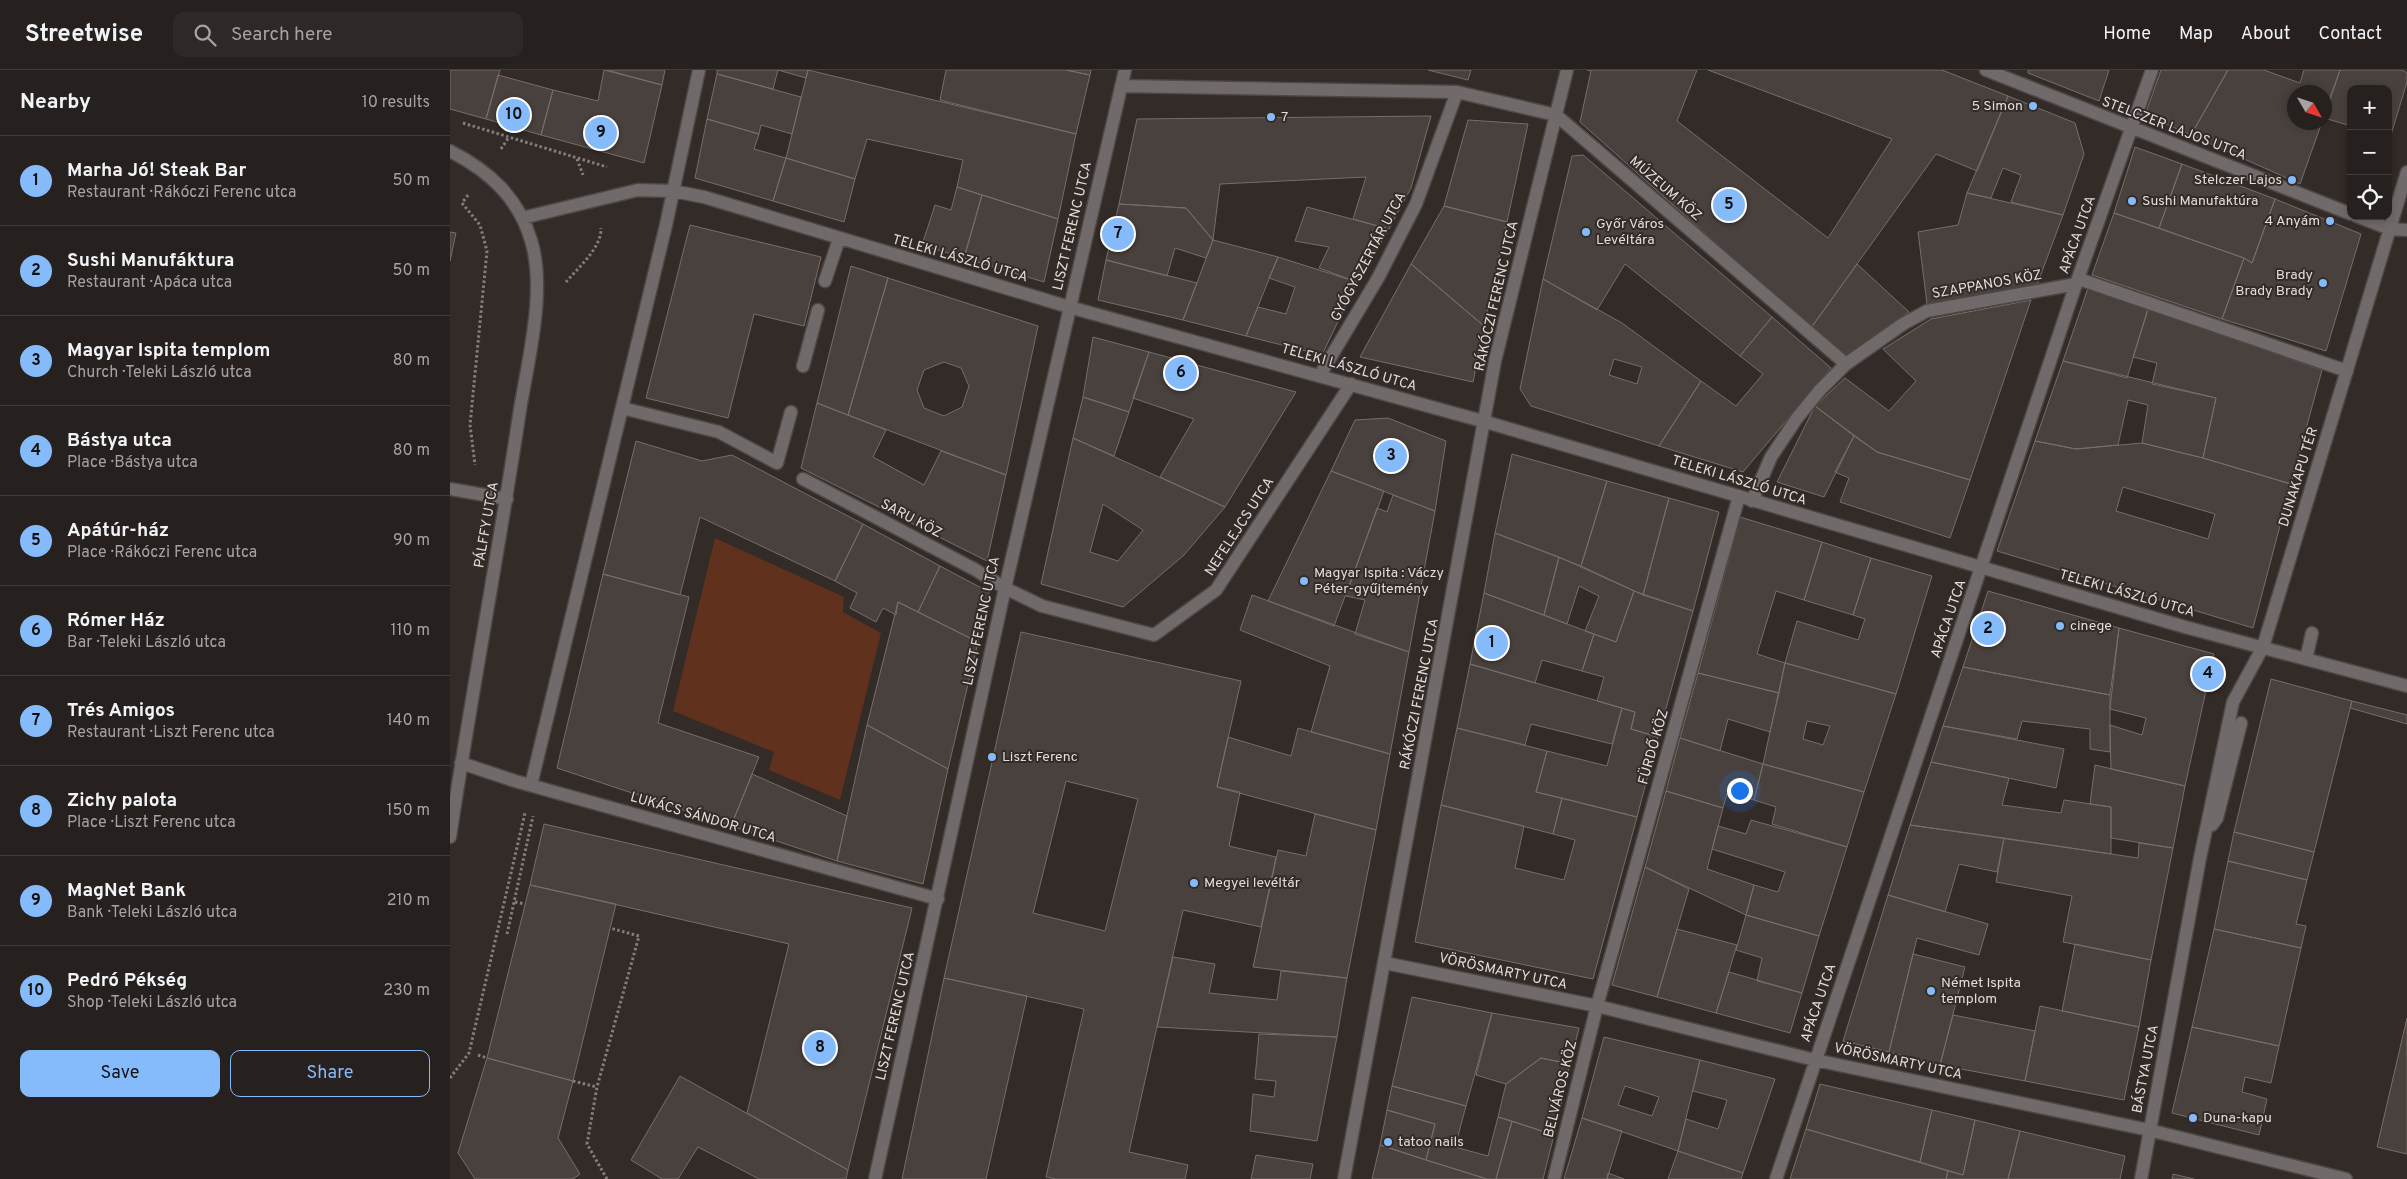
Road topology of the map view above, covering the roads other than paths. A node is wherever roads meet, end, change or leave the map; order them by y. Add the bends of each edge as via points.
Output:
1 (699, 70) edge
2 (1125, 70) edge
3 (1567, 70) edge
4 (1986, 70) edge
5 (2152, 70) edge
6 (1121, 86) junction
7 (1457, 92) junction
8 (1556, 115) junction
9 (2131, 128) junction
10 (450, 151) edge
11 (2407, 172) edge
12 (673, 192) junction
13 (2347, 212) edge
14 (522, 218) junction
15 (2366, 220) edge
16 (2390, 230) junction
17 (2407, 230) edge
18 (839, 239) junction
19 (825, 281) dead end
20 (2078, 282) junction
21 (1069, 307) junction
22 (818, 310) dead end
23 (1846, 364) junction
24 (803, 366) dead end
25 (2347, 371) junction
26 (1320, 375) junction
27 (1351, 384) junction
28 (622, 408) junction
29 (791, 412) dead end
30 (1486, 422) junction
31 (803, 479) dead end
32 (450, 489) edge
33 (507, 499) junction
34 (1746, 499) junction
35 (1982, 568) junction
36 (1005, 588) junction
37 (2312, 633) dead end
38 (2262, 647) junction
39 (2306, 660) junction
40 (2407, 686) edge
41 (2241, 724) dead end
42 (461, 763) junction
43 (454, 784) edge
44 (531, 785) junction
45 (2205, 835) junction
46 (450, 837) edge
47 (938, 899) junction
48 (1385, 963) junction
49 (1597, 1006) junction
50 (1815, 1060) junction
51 (2150, 1130) junction
52 (876, 1179) edge
53 (1344, 1179) edge
54 (1554, 1179) edge
55 (1776, 1179) edge
56 (2141, 1179) edge
57 (2346, 1179) edge

1 - 12 street
2 - 6 street, LISZT FERENC UTCA
3 - 8 street, RÁKÓCZI FERENC UTCA
4 - 9 street, STELCZER LAJOS UTCA
5 - 9 street, APÁCA UTCA
6 - 7 street
6 - 21 street, LISZT FERENC UTCA
7 - 8 street
7 - 26 street, GYÓGYSZERTÁR UTCA via 1416,204 1378,278
8 - 23 street, MÚZEUM KÖZ
8 - 30 street, RÁKÓCZI FERENC UTCA via 1496,361
9 - 13 street, STELCZER LAJOS UTCA
9 - 20 street, APÁCA UTCA
10 - 14 street via 500,184
11 - 16 street, DUNAKAPU TÉR
12 - 14 street, TELEKI LÁSZLÓ UTCA via 638,190 620,193
12 - 18 street, TELEKI LÁSZLÓ UTCA via 704,197
12 - 28 street
14 - 33 street, PÁLFFY UTCA via 534,256 536,297
15 - 16 street
16 - 17 street
16 - 25 street, DUNAKAPU TÉR
18 - 19 street
18 - 21 street, TELEKI LÁSZLÓ UTCA
20 - 23 street, SZAPPANOS KÖZ via 1927,311
20 - 25 street, SZAPPANOS KÖZ
20 - 35 street, APÁCA UTCA
21 - 26 street, TELEKI LÁSZLÓ UTCA
21 - 36 street, LISZT FERENC UTCA
22 - 24 street
23 - 34 street, SZAPPANOS KÖZ via 1797,418
25 - 38 street, DUNAKAPU TÉR
26 - 27 street, TELEKI LÁSZLÓ UTCA
27 - 30 street, TELEKI LÁSZLÓ UTCA
27 - 36 street, NEFELEJCS UTCA via 1216,590 1154,636 1042,606
28 - 29 street via 719,432 777,463
28 - 44 street
30 - 34 street, TELEKI LÁSZLÓ UTCA
30 - 48 street, RÁKÓCZI FERENC UTCA
31 - 36 street, SARU KÖZ
32 - 33 street
33 - 42 street, PÁLFFY UTCA
34 - 35 street, TELEKI LÁSZLÓ UTCA
34 - 49 street, FÜRDŐ KÖZ
35 - 38 street, TELEKI LÁSZLÓ UTCA
35 - 50 street, APÁCA UTCA
36 - 47 street, LISZT FERENC UTCA
37 - 39 street
38 - 39 street
38 - 45 street, BÁSTYA UTCA via 2233,702
39 - 40 street
41 - 45 street via 2217,818
42 - 43 street, PÁLFFY UTCA
42 - 44 street, LUKÁCS SÁNDOR UTCA
43 - 46 street, PÁLFFY UTCA
44 - 47 street, LUKÁCS SÁNDOR UTCA
45 - 51 street, BÁSTYA UTCA
47 - 52 street, LISZT FERENC UTCA
48 - 49 street, VÖRÖSMARTY UTCA
48 - 53 street, RÁKÓCZI FERENC UTCA
49 - 50 street, VÖRÖSMARTY UTCA
49 - 54 street, BELVÁROS KÖZ
50 - 51 street, VÖRÖSMARTY UTCA
50 - 55 street, APÁCA UTCA
51 - 56 street, BÁSTYA UTCA
51 - 57 street, VÖRÖSMARTY UTCA

